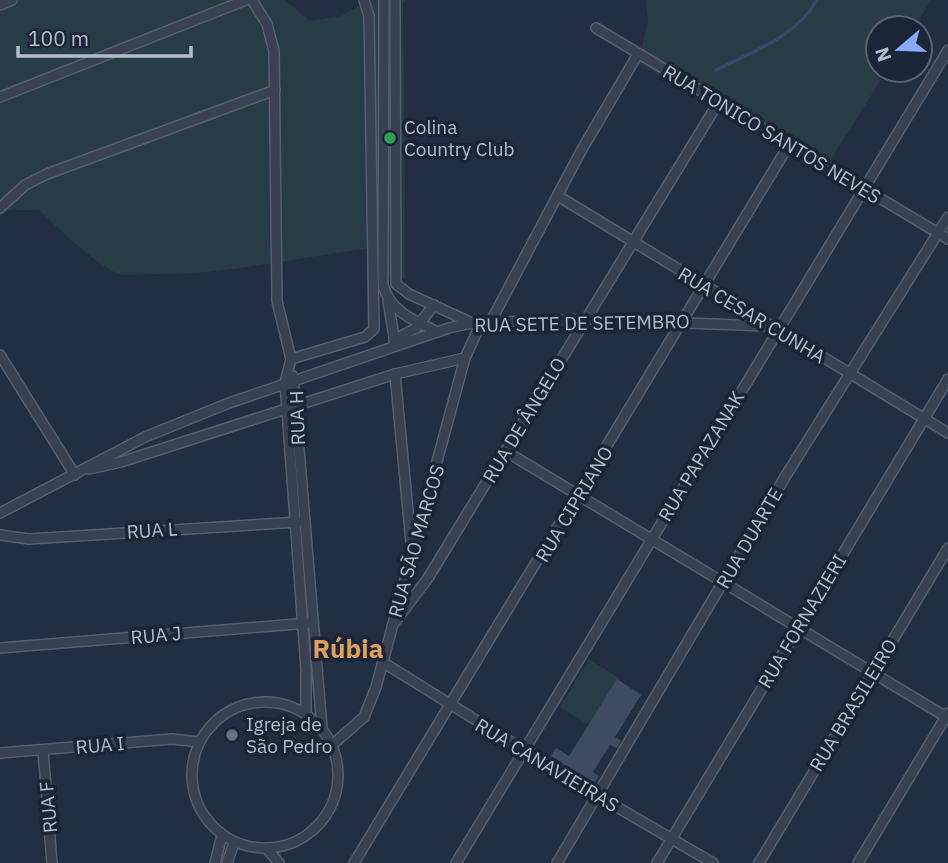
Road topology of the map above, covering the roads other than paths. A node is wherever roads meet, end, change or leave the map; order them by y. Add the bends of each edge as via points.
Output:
1 (12, 0) edge
2 (246, 0) edge
3 (252, 0) edge
4 (364, 0) edge
5 (384, 0) edge
6 (395, 0) edge
7 (0, 5) edge
8 (596, 28) dead end
9 (948, 50) edge
10 (638, 54) junction
11 (275, 90) junction
12 (0, 97) edge
13 (718, 103) junction
14 (790, 143) junction
15 (866, 190) junction
16 (558, 196) junction
17 (0, 208) edge
18 (948, 217) edge
19 (938, 233) junction
20 (948, 239) edge
21 (632, 242) junction
22 (704, 287) junction
23 (387, 296) junction
24 (434, 305) junction
25 (586, 320) junction
26 (684, 321) junction
27 (421, 323) junction
28 (481, 323) junction
29 (767, 326) junction
30 (778, 330) junction
31 (438, 332) junction
32 (395, 343) junction
33 (0, 355) edge
34 (466, 358) junction
35 (291, 359) junction
36 (290, 370) junction
37 (395, 374) junction
38 (850, 374) junction
39 (296, 379) junction
40 (948, 379) edge
41 (285, 383) junction
42 (297, 405) junction
43 (286, 408) junction
44 (924, 419) junction
45 (948, 433) edge
46 (505, 451) junction
47 (89, 468) junction
48 (75, 475) junction
49 (580, 494) junction
50 (0, 513) edge
51 (299, 522) junction
52 (0, 535) edge
53 (650, 539) junction
54 (948, 548) edge
55 (412, 551) junction
56 (724, 582) junction
57 (308, 623) junction
58 (392, 626) junction
59 (797, 627) junction
60 (0, 648) edge
61 (384, 663) junction
62 (872, 673) junction
63 (450, 705) junction
64 (306, 714) junction
65 (947, 716) edge
66 (322, 729) junction
67 (199, 741) junction
68 (331, 746) junction
69 (43, 750) junction
70 (525, 751) junction
71 (0, 753) edge
72 (598, 796) junction
73 (222, 835) junction
74 (672, 839) junction
75 (234, 843) junction
76 (267, 849) junction
77 (52, 863) edge
78 (215, 863) edge
79 (227, 863) edge
80 (278, 863) edge
81 (354, 863) edge
82 (456, 863) edge
83 (557, 863) edge
84 (657, 863) edge
85 (713, 863) edge
86 (759, 863) edge
87 (858, 863) edge

1 - 7 street
2 - 12 street
3 - 11 street via 267,24
4 - 35 street via 369,16 374,329 365,337
5 - 23 street via 383,278
6 - 24 street via 395,278 399,287
8 - 10 street, RUA TONICO SANTOS NEVES
9 - 15 street, RUA PAPAZANAK
10 - 13 street, RUA TONICO SANTOS NEVES
10 - 16 street, RUA SÃO MARCOS
11 - 17 street via 47,174 25,185
11 - 35 street via 277,301
13 - 14 street, RUA TONICO SANTOS NEVES
13 - 21 street, RUA DE ÂNGELO
14 - 15 street, RUA TONICO SANTOS NEVES
14 - 22 street, RUA CIPRIANO
15 - 19 street, RUA TONICO SANTOS NEVES
15 - 30 street, RUA PAPAZANAK
16 - 21 street, RUA CESAR CUNHA
16 - 28 street, RUA SÃO MARCOS
18 - 19 street, RUA DUARTE
19 - 20 street, RUA TONICO SANTOS NEVES
19 - 38 street, RUA DUARTE
21 - 22 street, RUA CESAR CUNHA
21 - 25 street, RUA DE ÂNGELO
22 - 26 street, RUA CIPRIANO
22 - 29 street, RUA CESAR CUNHA
23 - 27 street via 398,311
23 - 32 street
24 - 27 street
24 - 28 street
25 - 26 street, RUA SETE DE SETEMBRO
25 - 28 street, RUA SETE DE SETEMBRO
25 - 46 street, RUA DE ÂNGELO
26 - 29 street, RUA SETE DE SETEMBRO
26 - 49 street, RUA CIPRIANO
27 - 31 street
27 - 32 street
28 - 31 street, RUA SETE DE SETEMBRO
28 - 34 street, RUA SÃO MARCOS
29 - 30 street, RUA CESAR CUNHA
30 - 38 street, RUA CESAR CUNHA
30 - 53 street, RUA PAPAZANAK
31 - 32 street, RUA SETE DE SETEMBRO
32 - 39 street, RUA SETE DE SETEMBRO
33 - 48 street
34 - 37 street, RUA SETE DE SETEMBRO
34 - 55 street, RUA SÃO MARCOS
35 - 36 street
36 - 39 street, RUA H
36 - 41 street, RUA H
37 - 42 street, RUA SETE DE SETEMBRO
37 - 55 street
38 - 44 street, RUA CESAR CUNHA
38 - 56 street, RUA DUARTE
39 - 41 street, RUA SETE DE SETEMBRO
39 - 42 street, RUA H
40 - 44 street, RUA FORNAZIERI
41 - 43 street, RUA H
41 - 47 street, RUA SETE DE SETEMBRO via 145,437
42 - 43 street, RUA SETE DE SETEMBRO
42 - 51 street, RUA H
43 - 47 street, RUA SETE DE SETEMBRO
43 - 51 street, RUA H
44 - 45 street, RUA CESAR CUNHA
44 - 59 street, RUA FORNAZIERI
46 - 49 street
46 - 58 street, RUA DE ÂNGELO via 428,578
47 - 48 street, RUA SETE DE SETEMBRO
48 - 50 street, RUA SETE DE SETEMBRO
49 - 53 street
49 - 63 street, RUA CIPRIANO
51 - 52 street, RUA L via 29,539
51 - 57 street, RUA H
53 - 56 street
53 - 70 street, RUA PAPAZANAK
54 - 62 street, RUA BRASILEIRO
55 - 58 street, RUA SÃO MARCOS
56 - 59 street
56 - 72 street, RUA DUARTE
57 - 60 street, RUA J
57 - 64 street, RUA H
57 - 66 street, RUA H
58 - 61 street, RUA SÃO MARCOS
59 - 62 street
59 - 74 street, RUA FORNAZIERI
61 - 63 street, RUA CANAVIEIRAS
61 - 68 street, RUA SÃO MARCOS via 363,717
62 - 65 street
62 - 86 street, RUA BRASILEIRO
63 - 70 street, RUA CANAVIEIRAS
63 - 81 street, RUA CIPRIANO
64 - 66 street
64 - 67 street via 267,701 245,704 226,712
65 - 87 street
66 - 68 street
67 - 69 street, RUA I via 172,738
67 - 73 street via 192,784 202,812
68 - 76 street via 338,783 322,821 308,835
69 - 71 street, RUA I
69 - 77 street, RUA F
70 - 72 street, RUA CANAVIEIRAS
70 - 82 street, RUA PAPAZANAK
72 - 74 street, RUA CANAVIEIRAS
72 - 83 street, RUA DUARTE
73 - 75 street
73 - 78 street
74 - 84 street, RUA FORNAZIERI
74 - 85 street, RUA CANAVIEIRAS
75 - 76 street
75 - 79 street
76 - 80 street

